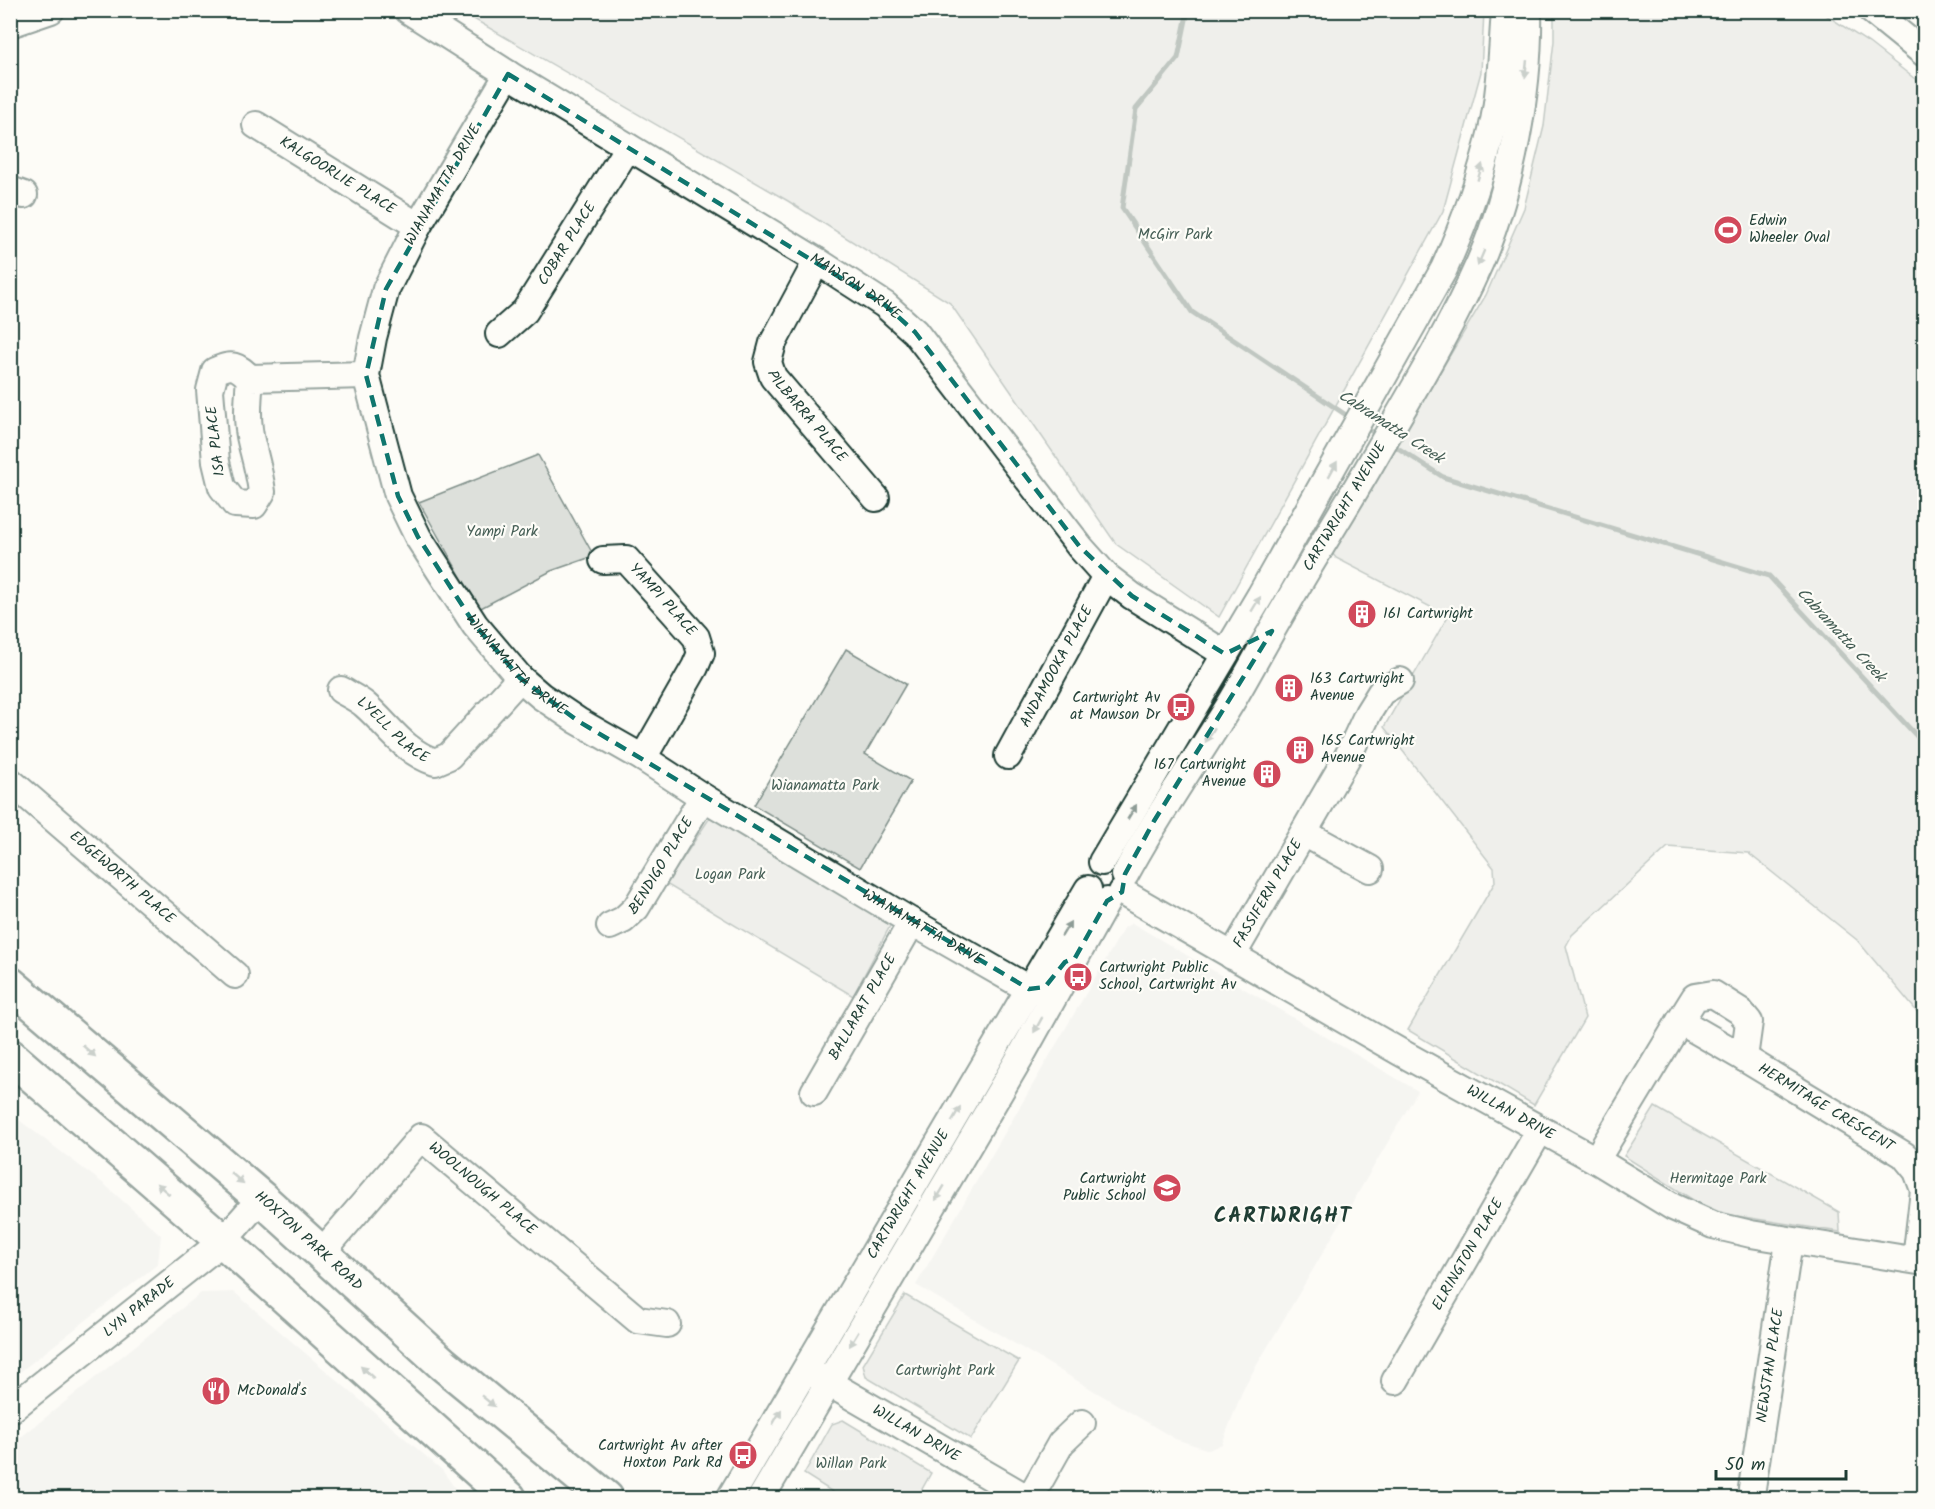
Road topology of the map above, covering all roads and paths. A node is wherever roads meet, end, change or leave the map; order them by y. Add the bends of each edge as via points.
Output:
1 (51, 10) edge
2 (408, 10) edge
3 (1505, 10) edge
4 (1528, 10) edge
5 (1871, 10) edge
6 (10, 24) edge
7 (1924, 53) edge
8 (508, 74) junction
9 (256, 126) dead end
10 (628, 147) junction
11 (418, 226) junction
12 (817, 261) junction
13 (500, 333) dead end
14 (366, 375) junction
15 (250, 378) junction
16 (876, 498) dead end
17 (603, 560) dead end
18 (1106, 576) junction
19 (1272, 631) junction
20 (1225, 654) junction
21 (520, 678) junction
22 (1391, 686) dead end
23 (341, 690) dead end
24 (1232, 702) junction
25 (1008, 756) dead end
26 (643, 758) junction
27 (10, 781) edge
28 (703, 797) junction
29 (1304, 833) junction
30 (1370, 869) dead end
31 (1111, 889) junction
32 (912, 922) junction
33 (610, 926) dead end
34 (1233, 956) junction
35 (1075, 958) junction
36 (235, 975) dead end
37 (10, 984) edge
38 (1029, 989) junction
39 (1680, 1021) junction
40 (10, 1056) edge
41 (1744, 1058) junction
42 (814, 1092) dead end
43 (1540, 1130) junction
44 (1596, 1160) junction
45 (261, 1198) junction
46 (223, 1241) junction
47 (1789, 1241) junction
48 (322, 1252) junction
49 (1920, 1261) edge
50 (667, 1324) dead end
51 (806, 1370) junction
52 (1395, 1381) dead end
53 (828, 1383) junction
54 (10, 1410) edge
55 (1082, 1423) dead end
56 (1752, 1488) dead end
57 (509, 1498) edge
58 (606, 1498) edge
59 (730, 1498) edge
60 (761, 1498) edge
61 (1029, 1498) edge

1 - 6 street
2 - 8 street, MAWSON DRIVE
20 -> 3 street, CARTWRIGHT AVENUE via 1304,520 1453,248 1493,128
4 -> 19 street, CARTWRIGHT AVENUE via 1524,90 1509,170 1479,262 1430,362
5 - 7 street
8 - 10 street, MAWSON DRIVE
8 - 11 street, WIANAMATTA DRIVE
9 - 11 street, KALGOORLIE PLACE
10 - 12 street, MAWSON DRIVE
10 - 13 street, COBAR PLACE via 525,311
11 - 14 street, WIANAMATTA DRIVE via 386,289
12 - 16 street, PILBARRA PLACE via 773,343 768,362 773,377
12 - 18 street, MAWSON DRIVE via 885,305 915,332
14 - 15 street, ISA PLACE
14 - 21 street, WIANAMATTA DRIVE via 398,496 418,537 475,625
15 - 15 street, ISA PLACE via 247,410 262,492 254,505 235,504 222,487 210,390 215,371 228,365 238,367
17 - 26 street, YAMPI PLACE via 626,559 696,637 701,653
18 - 20 street, MAWSON DRIVE
18 - 25 street, ANDAMOOKA PLACE
19 - 20 street via 1240,650
19 - 24 street, CARTWRIGHT AVENUE
20 - 24 street
31 -> 20 street, CARTWRIGHT AVENUE via 1087,879 1089,872 1102,862
21 - 23 street, LYELL PLACE via 449,756 435,762 420,757 364,704
21 - 26 street, WIANAMATTA DRIVE via 578,721
22 - 29 street, FASSIFERN PLACE via 1368,713
24 -> 31 street, CARTWRIGHT AVENUE
26 - 28 street, WIANAMATTA DRIVE
27 - 36 street, EDGEWORTH PLACE
28 - 32 street, WIANAMATTA DRIVE
28 - 33 street, BENDIGO PLACE via 636,908
29 - 30 street, FASSIFERN PLACE
29 - 34 street, FASSIFERN PLACE
31 - 34 street, WILLAN DRIVE
31 - 35 street, CARTWRIGHT AVENUE
38 -> 31 street, CARTWRIGHT AVENUE
32 - 38 street, WIANAMATTA DRIVE
32 - 42 street, BALLARAT PLACE
34 - 43 street, WILLAN DRIVE
35 - 38 street via 1065,962 1045,987
35 -> 53 street, CARTWRIGHT AVENUE
37 -> 45 main road, HOXTON PARK ROAD
51 -> 38 street, CARTWRIGHT AVENUE
39 - 41 street, HERMITAGE CRESCENT
39 - 41 street, HERMITAGE CRESCENT via 1695,997 1713,994 1740,1011 1749,1022
39 - 44 street, HERMITAGE CRESCENT
46 -> 40 main road
41 - 49 street, HERMITAGE CRESCENT via 1904,1155 1917,1171 1924,1190
43 - 44 street, WILLAN DRIVE
43 - 52 street, ELRINGTON PLACE
44 - 47 street, WILLAN DRIVE via 1673,1207 1713,1225
45 - 46 street, LYN PARADE
45 - 48 main road, HOXTON PARK ROAD
46 - 54 street, LYN PARADE
57 -> 46 main road
47 - 49 street, WILLAN DRIVE
47 - 56 street, NEWSTAN PLACE
48 - 50 street, WOOLNOUGH PLACE via 422,1137 638,1320
48 -> 58 main road, HOXTON PARK ROAD via 443,1364
51 - 53 street, WILLAN DRIVE
59 -> 51 street, CARTWRIGHT AVENUE
53 - 60 street, CARTWRIGHT AVENUE
53 - 61 street, WILLAN DRIVE
55 - 61 street via 1060,1443

